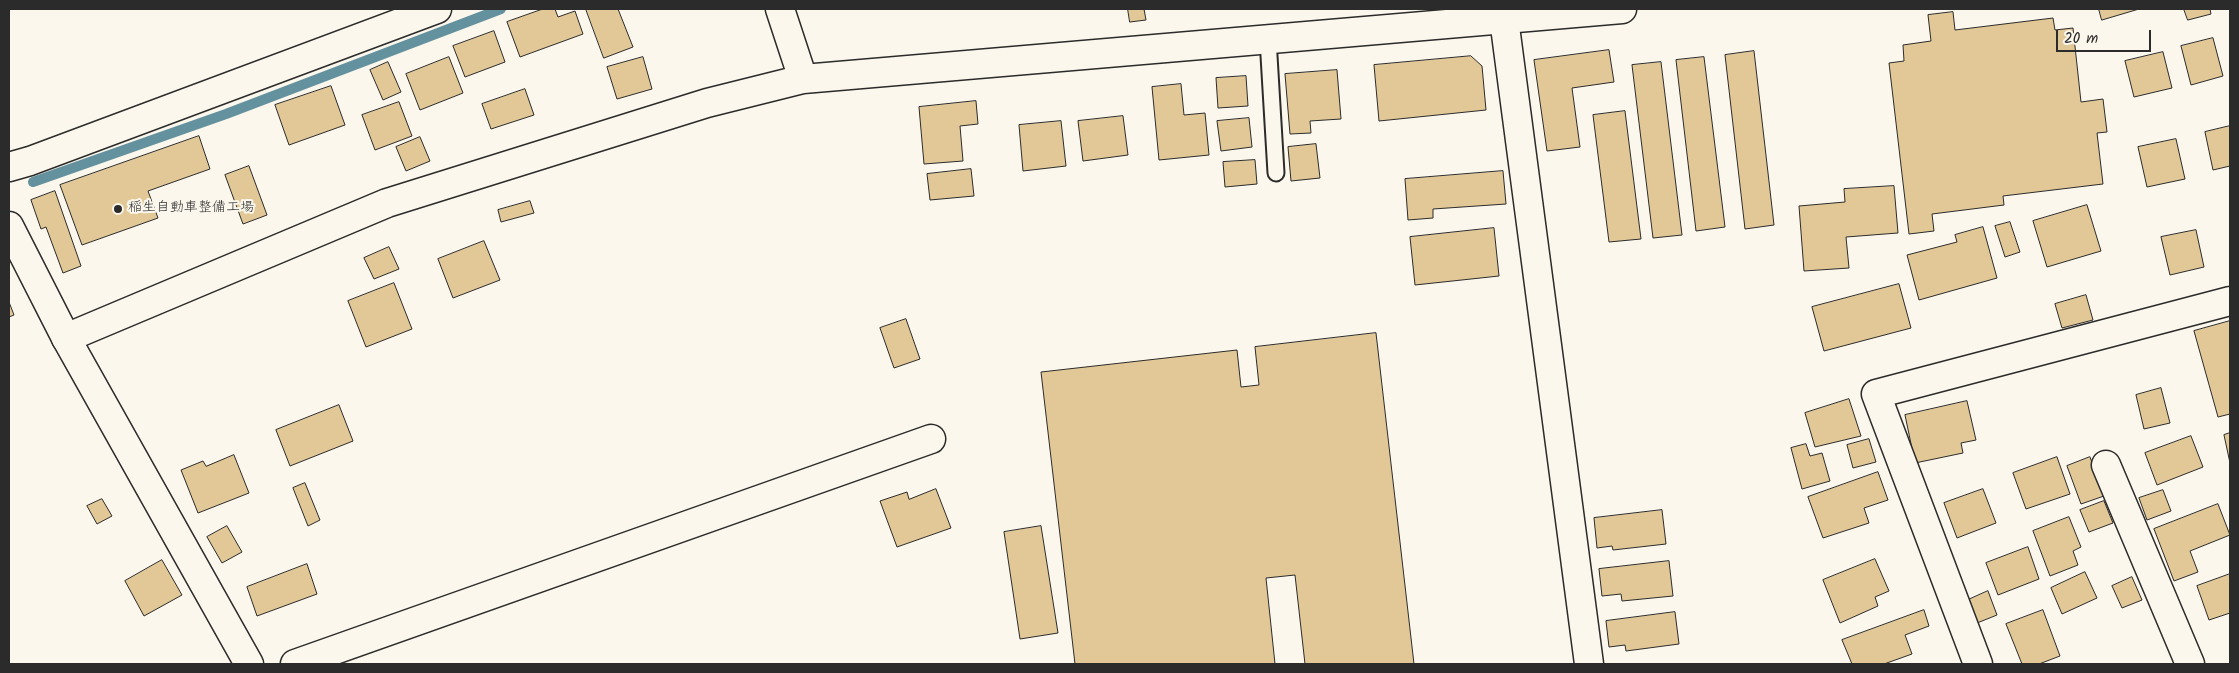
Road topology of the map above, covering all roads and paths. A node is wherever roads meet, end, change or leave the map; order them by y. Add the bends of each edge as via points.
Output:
1 (437, 9) edge
2 (780, 9) edge
3 (1622, 9) edge
4 (1504, 19) junction
5 (1268, 39) junction
6 (803, 79) junction
7 (9, 167) edge
8 (1276, 173) dead end
9 (9, 226) edge
10 (2230, 301) edge
11 (66, 338) junction
12 (931, 439) dead end
13 (2106, 465) dead end
14 (249, 664) edge
15 (295, 664) edge
16 (1589, 664) edge
17 (1978, 664) edge
18 (2190, 664) edge

1 - 7 street
2 - 6 street
3 - 4 street
4 - 5 street
4 - 16 street
5 - 6 street
5 - 8 lane
6 - 11 street via 707,103 388,202
9 - 11 street
10 - 17 street via 1876,394
11 - 14 street
12 - 15 street
13 - 18 street

